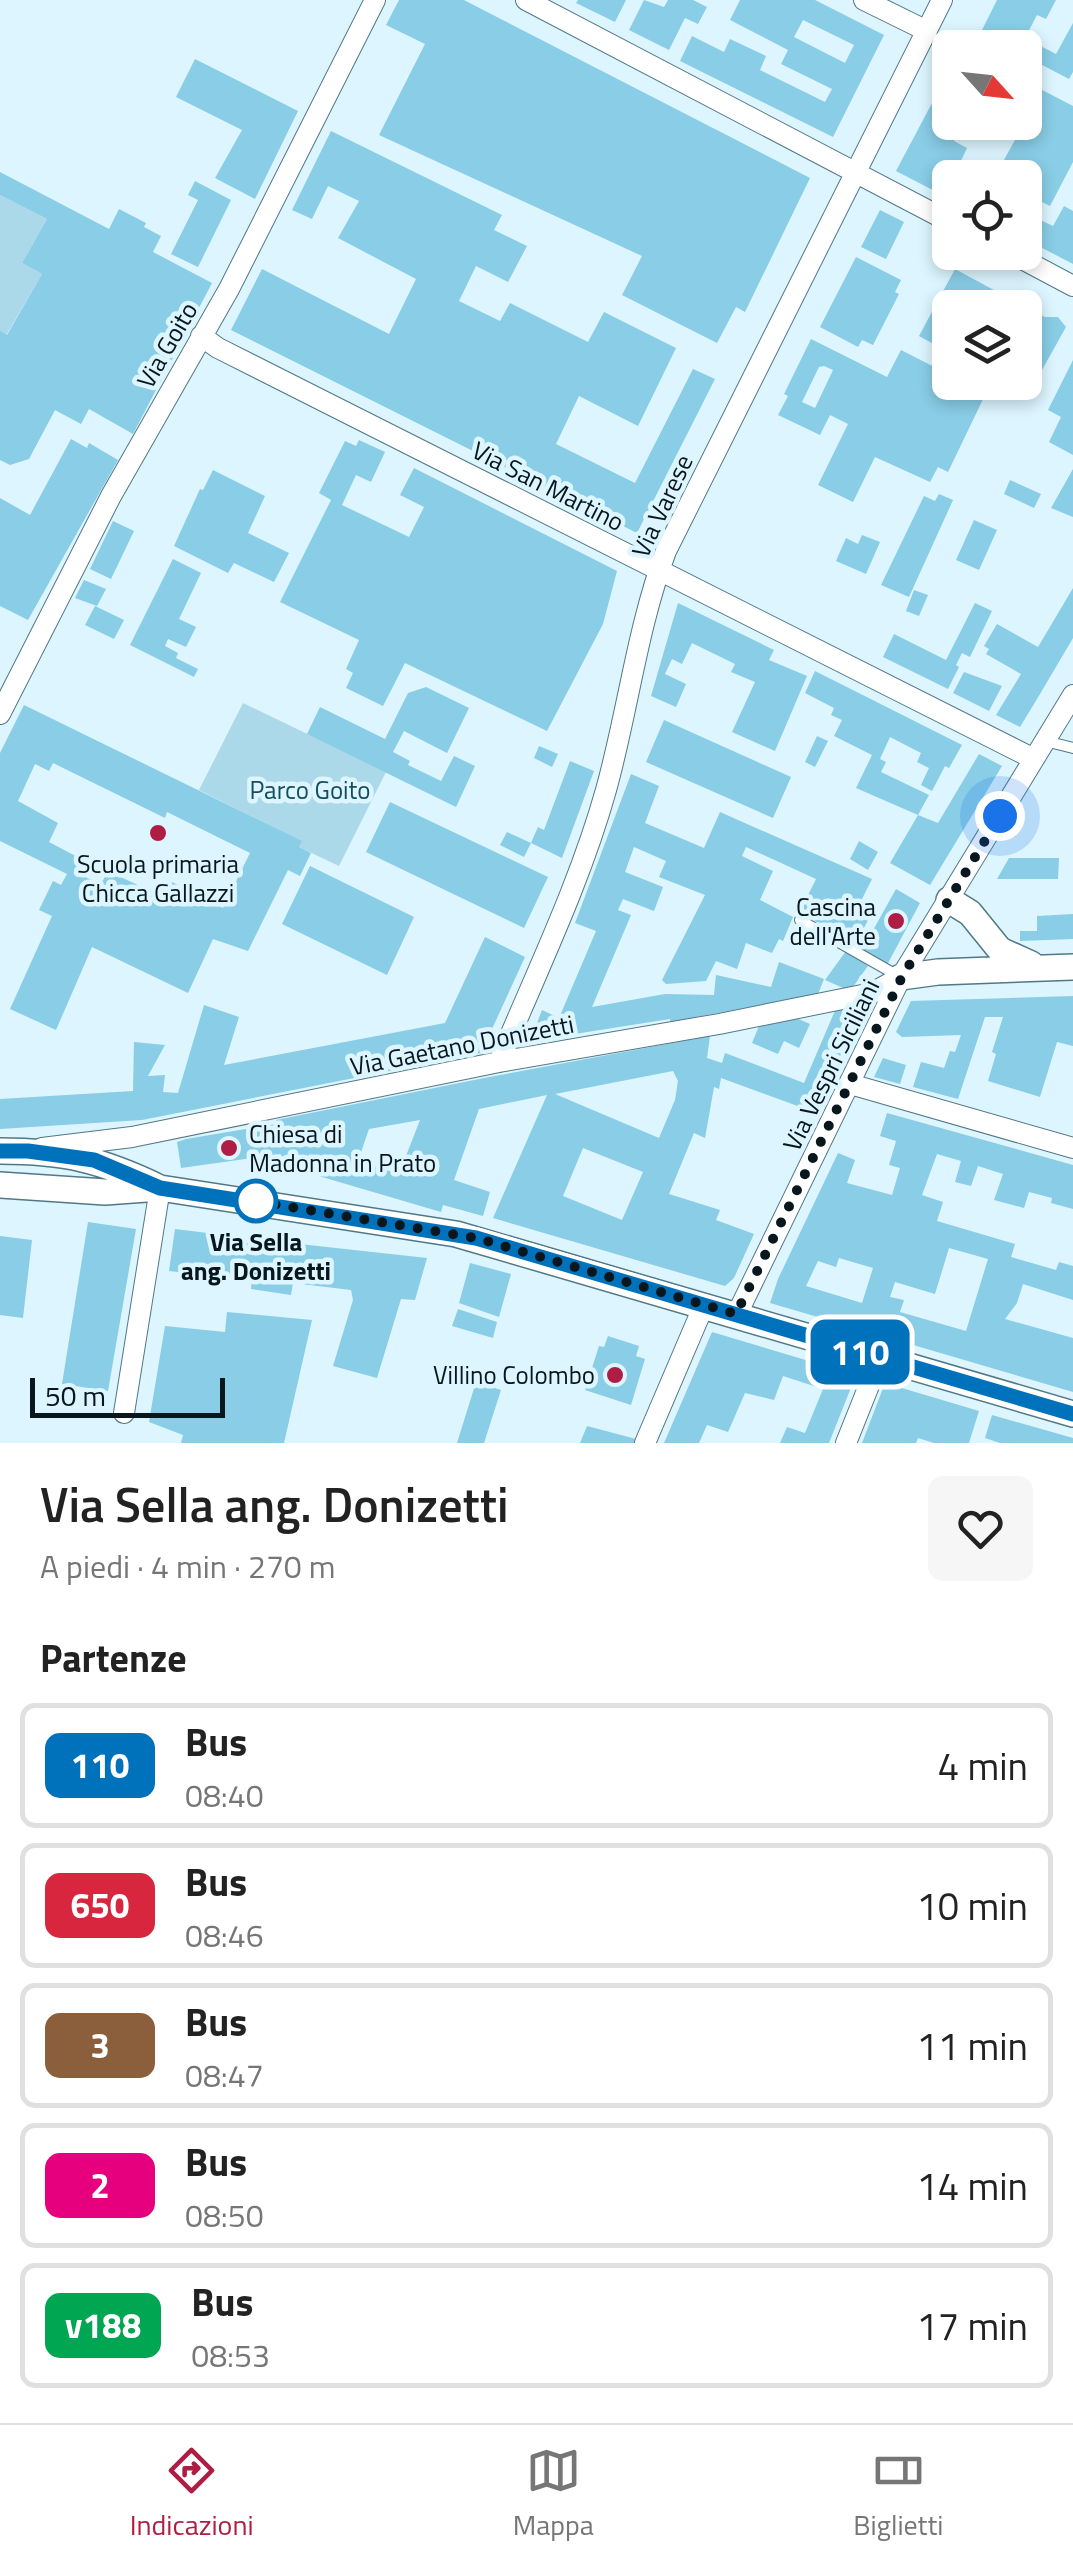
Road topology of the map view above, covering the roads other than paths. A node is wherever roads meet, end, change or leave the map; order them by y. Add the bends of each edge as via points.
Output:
1 (375, 0) edge
2 (526, 0) edge
3 (864, 0) edge
4 (942, 0) edge
5 (927, 31) junction
6 (856, 172) junction
7 (932, 212) edge
8 (1042, 270) edge
9 (1073, 286) edge
10 (201, 336) junction
11 (660, 570) junction
12 (1073, 694) edge
13 (0, 714) edge
14 (1073, 748) edge
15 (1040, 750) junction
16 (949, 900) junction
17 (800, 920) dead end
18 (1040, 967) junction
19 (1073, 967) edge
20 (902, 977) junction
21 (499, 1062) junction
22 (850, 1084) junction
23 (1073, 1148) edge
24 (0, 1151) edge
25 (28, 1151) junction
26 (0, 1185) edge
27 (160, 1188) junction
28 (704, 1305) junction
29 (736, 1314) junction
30 (880, 1358) junction
31 (124, 1413) dead end
32 (1073, 1414) edge
33 (644, 1443) edge
34 (846, 1443) edge

1 - 10 street, Via Goito
2 - 6 street
3 - 5 street
4 - 5 street, Via Varese
5 - 6 street, Via Varese
6 - 7 street
6 - 11 street, Via Varese
8 - 9 street
10 - 11 street, Via San Martino
10 - 13 street, Via Goito
11 - 15 street, Via San Martino
11 - 21 street, Via Varese via 602,802
12 - 15 street, Via Vespri Siciliani
14 - 15 lane
15 - 16 street, Via Vespri Siciliani
16 - 18 street via 970,913 1000,950
16 - 20 street, Via Vespri Siciliani
17 - 20 lane
18 - 19 street
18 - 20 street
20 - 21 street, Via Gaetano Donizetti via 872,993
20 - 22 street, Via Vespri Siciliani
21 - 25 street, Via Gaetano Donizetti via 132,1137
22 - 23 street
22 - 29 street, Via Vespri Siciliani
24 - 25 street
25 - 27 street via 94,1160
26 - 27 street via 105,1192
27 - 28 street via 466,1236
27 - 31 street
28 - 29 street
28 - 33 street
29 - 30 street
30 - 32 street
30 - 34 street

